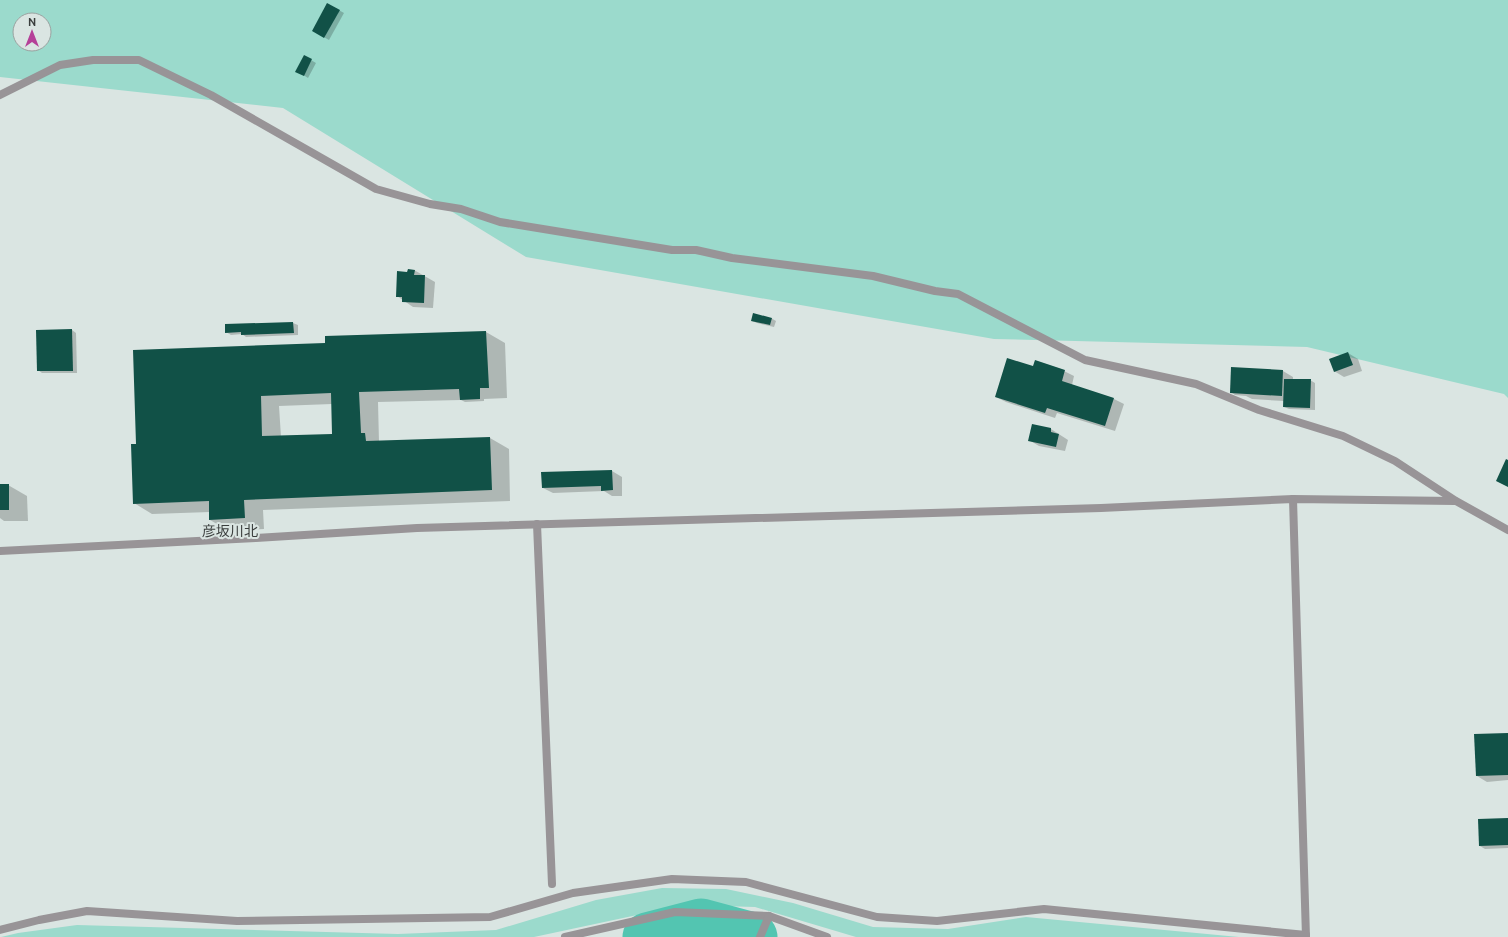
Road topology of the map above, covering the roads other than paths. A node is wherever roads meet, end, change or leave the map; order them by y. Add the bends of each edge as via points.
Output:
1 (0, 95) edge
2 (1293, 499) junction
3 (1456, 501) junction
4 (537, 524) junction
5 (1508, 530) edge
6 (0, 551) edge
7 (552, 884) dead end
8 (769, 916) junction
9 (0, 930) edge
10 (1306, 936) edge
11 (565, 937) edge
12 (760, 937) edge
13 (827, 937) edge

1 - 3 street via 60,64 93,60 139,60 211,95 376,188 430,204 461,209 500,222 672,250 696,250 732,258 873,276 935,292 958,294 1086,360 1196,384 1260,410 1343,436 1395,461
2 - 3 street
2 - 4 street via 1101,508
2 - 10 street
3 - 5 street
4 - 6 street via 417,528
4 - 7 street
8 - 11 street via 675,912
8 - 12 street
8 - 13 street
9 - 10 street via 87,911 237,922 490,917 572,893 672,879 746,882 877,917 937,922 1044,909

